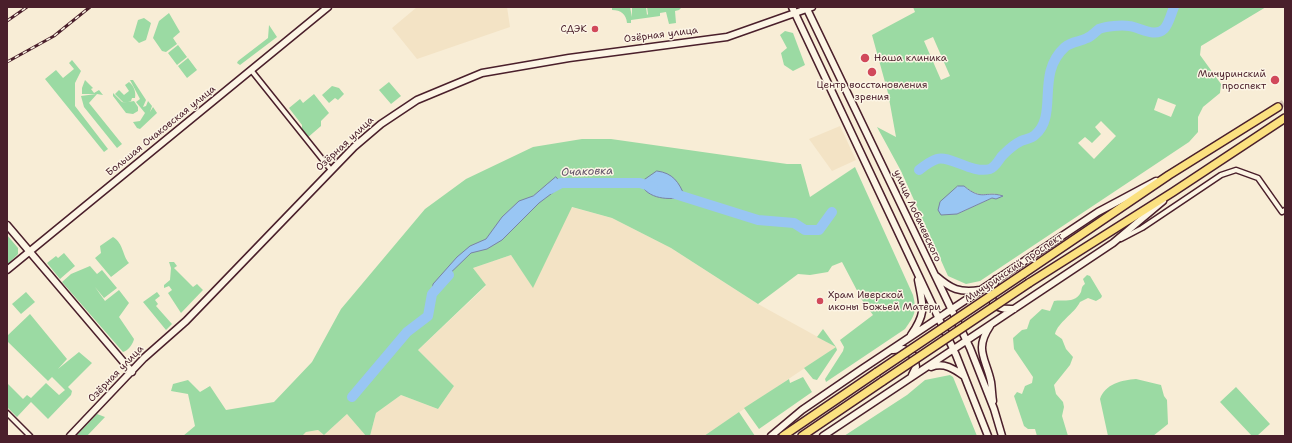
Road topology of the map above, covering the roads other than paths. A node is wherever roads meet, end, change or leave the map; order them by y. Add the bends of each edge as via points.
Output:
1 (328, 7) edge
2 (808, 7) edge
3 (793, 10) edge
4 (251, 70) junction
5 (1278, 106) tunnel mouth
6 (1285, 118) edge
7 (331, 170) junction
8 (1169, 175) junction
9 (1173, 192) junction
10 (1285, 210) edge
11 (7, 225) edge
12 (1113, 243) junction
13 (29, 252) junction
14 (7, 270) edge
15 (916, 270) junction
16 (933, 274) junction
17 (996, 279) junction
18 (983, 289) junction
19 (1014, 309) junction
20 (951, 310) junction
21 (939, 318) junction
22 (990, 325) junction
23 (910, 337) junction
24 (966, 340) junction
25 (953, 349) junction
26 (891, 350) junction
27 (920, 371) junction
28 (132, 372) junction
29 (964, 376) junction
30 (910, 378) junction
31 (994, 409) junction
32 (7, 413) edge
33 (30, 436) edge
34 (70, 436) edge
35 (771, 436) edge
36 (783, 436) edge
37 (802, 436) edge
38 (823, 436) edge
39 (988, 436) edge
40 (1002, 436) edge

1 - 4 main road, Большая Очаковская улица
2 - 3 main road, Озёрная улица
2 - 16 main road, улица Лобачевского
3 - 7 main road, Озёрная улица via 727,37 522,65 470,77 428,94 391,116 366,135
3 - 15 main road
4 - 7 street
4 - 13 main road, Большая Очаковская улица
5 - 8 main road, Мичуринский проспект
6 - 9 main road, Мичуринский проспект
7 - 28 main road, Озёрная улица via 186,321
8 - 17 main road via 1098,212
8 - 36 main road, Мичуринский проспект, bridge
9 - 12 main road
9 - 37 main road, Мичуринский проспект, bridge via 1029,283
10 - 12 street via 1282,212 1258,178 1236,170 1221,175 1142,228
11 - 13 main road
12 - 19 main road
13 - 14 main road, Большая Очаковская улица
13 - 28 main road
15 - 21 main road
15 - 23 main road via 922,298 922,314 921,321
16 - 18 main road via 948,287 959,291
16 - 20 main road, улица Лобачевского
17 - 18 main road
17 - 19 main road via 991,296 993,303 999,308
18 - 20 main road
19 - 22 main road
20 - 21 main road
20 - 24 main road, улица Лобачевского
21 - 23 main road
21 - 25 main road
22 - 24 main road
22 - 31 main road via 984,335 981,352 991,382
23 - 26 main road
24 - 25 main road
24 - 31 main road, улица Лобачевского
25 - 27 main road
25 - 29 main road
26 - 30 main road via 904,349 914,356 916,367
26 - 35 main road via 802,410
27 - 29 main road via 942,365
27 - 30 main road
28 - 34 main road, Озёрная улица
29 - 39 main road
30 - 38 main road
31 - 40 main road, улица Лобачевского
32 - 33 street

